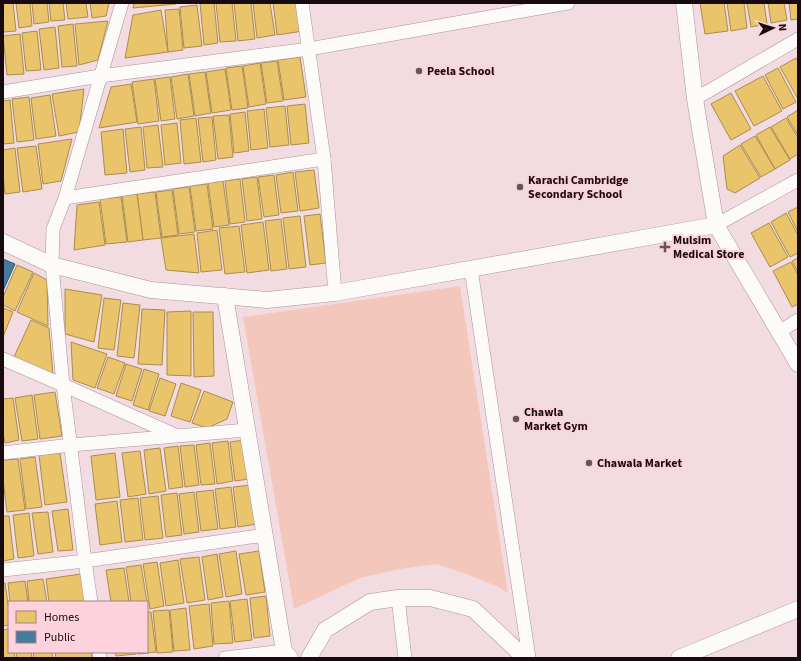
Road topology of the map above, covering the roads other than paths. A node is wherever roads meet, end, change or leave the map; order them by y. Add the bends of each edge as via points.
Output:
1 (122, 3) edge
2 (302, 3) edge
3 (568, 3) edge
4 (684, 3) edge
5 (798, 39) edge
6 (309, 49) junction
7 (100, 76) junction
8 (3, 92) edge
9 (695, 99) junction
10 (324, 159) junction
11 (798, 180) edge
12 (65, 198) junction
13 (716, 225) junction
14 (3, 242) edge
15 (52, 265) junction
16 (471, 268) junction
17 (335, 293) junction
18 (225, 296) junction
19 (798, 320) edge
20 (779, 332) junction
21 (3, 360) edge
22 (798, 364) edge
23 (64, 385) junction
24 (247, 430) junction
25 (177, 436) junction
26 (71, 445) junction
27 (3, 453) edge
28 (265, 536) junction
29 (85, 560) junction
30 (3, 570) edge
31 (398, 598) junction
32 (91, 601) edge
33 (798, 609) edge
34 (287, 654) edge
35 (225, 658) edge
36 (309, 658) edge
37 (405, 658) edge
38 (525, 658) edge
39 (529, 658) edge
40 (679, 658) edge

1 - 7 street
2 - 6 street
3 - 6 street
4 - 9 street
5 - 9 street
6 - 7 street
6 - 10 street
7 - 8 street
7 - 12 street
9 - 13 street
10 - 12 street
10 - 17 street
11 - 13 street
12 - 15 street via 53,229
13 - 16 street
13 - 20 street
14 - 15 street
15 - 18 street via 151,290
15 - 23 street
16 - 17 street
16 - 39 street
17 - 18 street via 267,300
18 - 24 street
19 - 20 street
20 - 22 street
21 - 23 street
23 - 25 street
23 - 26 street
24 - 25 street
24 - 28 street
25 - 26 street
26 - 27 street
26 - 29 street
28 - 29 street
28 - 34 street
29 - 30 street
29 - 32 street
31 - 36 street via 370,602 325,630
31 - 37 street
31 - 38 street via 430,598 474,609
33 - 40 street
34 - 35 street

